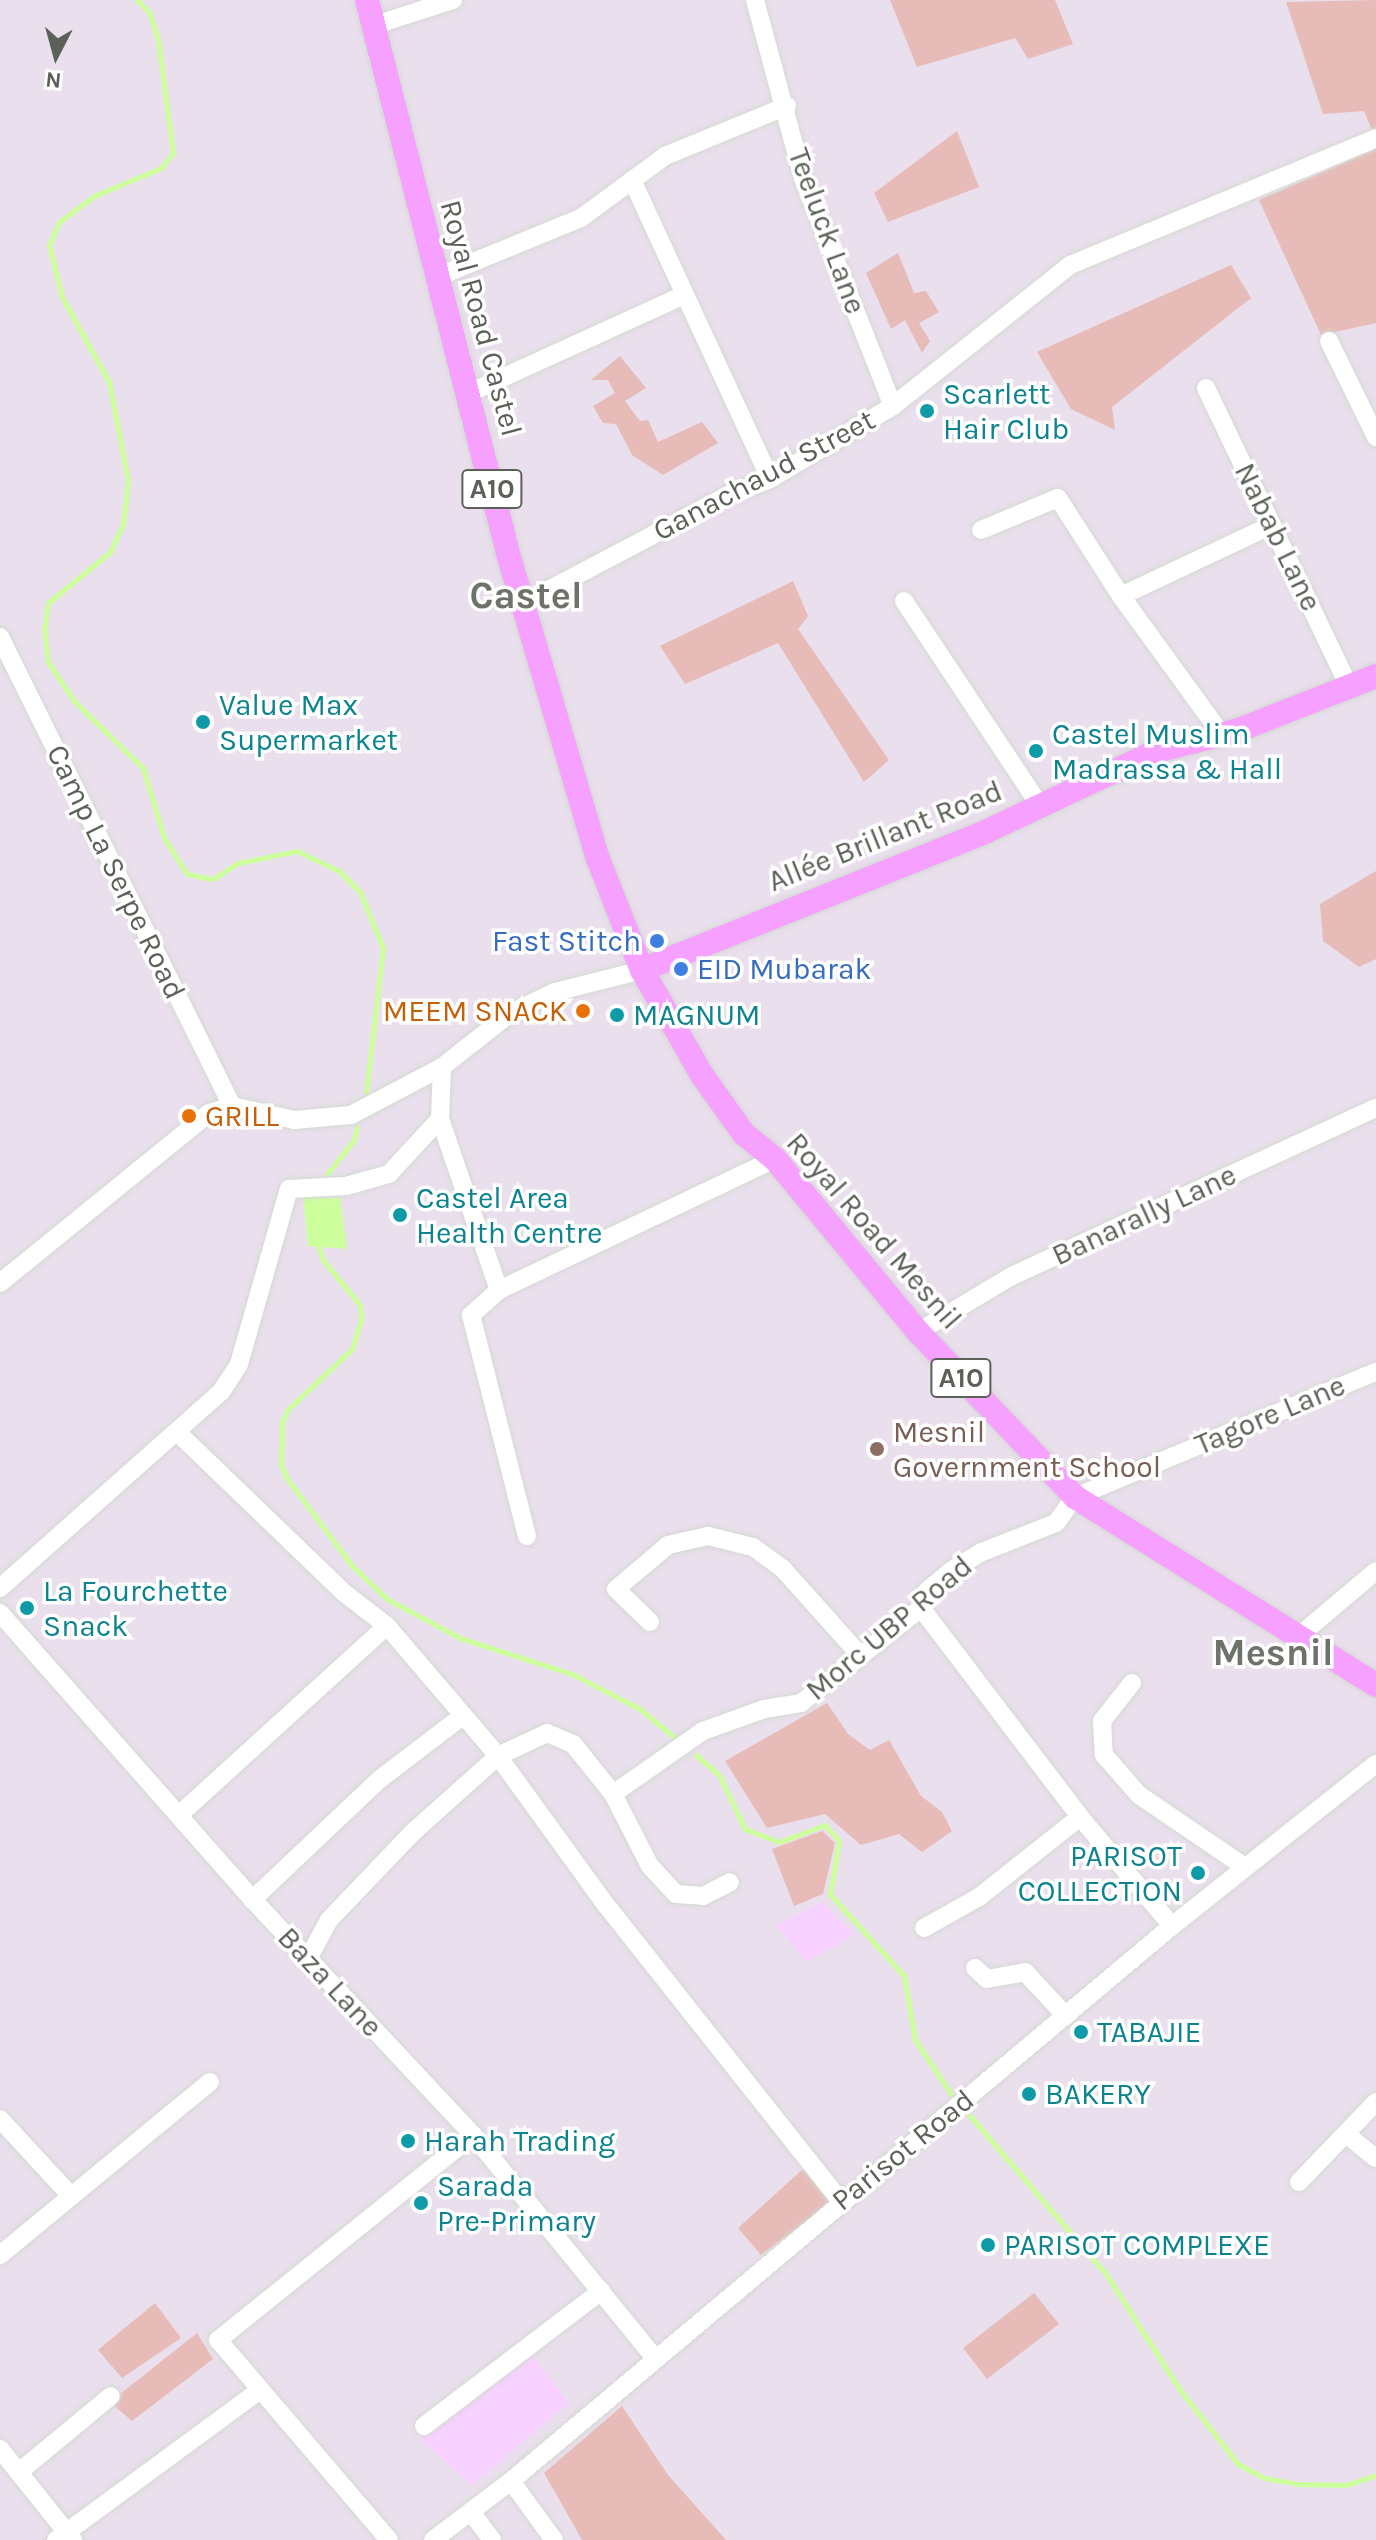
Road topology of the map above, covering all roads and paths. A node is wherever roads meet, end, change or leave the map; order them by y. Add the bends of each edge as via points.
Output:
1 (367, 0) edge
2 (453, 0) edge
3 (755, 0) edge
4 (375, 25) junction
5 (787, 106) junction
6 (1376, 138) edge
7 (632, 180) junction
8 (437, 277) junction
9 (682, 296) junction
10 (1329, 341) dead end
11 (1206, 388) dead end
12 (469, 393) junction
13 (893, 406) junction
14 (1376, 437) edge
15 (770, 479) junction
16 (1272, 525) junction
17 (981, 530) dead end
18 (1121, 596) junction
19 (904, 601) dead end
20 (524, 603) junction
21 (0, 637) edge
22 (1376, 676) edge
23 (1349, 687) junction
24 (1222, 735) junction
25 (1041, 807) junction
26 (642, 970) junction
27 (442, 1067) junction
28 (232, 1106) junction
29 (1376, 1108) edge
30 (440, 1119) junction
31 (775, 1159) junction
32 (0, 1283) edge
33 (499, 1290) junction
34 (918, 1332) junction
35 (1376, 1372) edge
36 (178, 1433) junction
37 (1075, 1497) junction
38 (527, 1536) dead end
39 (1376, 1571) edge
40 (0, 1588) edge
41 (921, 1608) junction
42 (0, 1613) edge
43 (650, 1622) dead end
44 (387, 1626) junction
45 (1300, 1635) junction
46 (859, 1654) junction
47 (1132, 1683) dead end
48 (1376, 1685) edge
49 (461, 1717) junction
50 (498, 1756) junction
51 (1376, 1764) edge
52 (613, 1794) junction
53 (179, 1815) junction
54 (1080, 1817) junction
55 (1245, 1867) junction
56 (730, 1882) dead end
57 (253, 1900) junction
58 (1172, 1926) junction
59 (924, 1928) dead end
60 (308, 1959) junction
61 (975, 1968) dead end
62 (1066, 2016) junction
63 (210, 2082) dead end
64 (1376, 2102) edge
65 (0, 2119) edge
66 (1346, 2134) junction
67 (473, 2135) junction
68 (1376, 2158) edge
69 (1299, 2182) dead end
70 (71, 2196) junction
71 (840, 2200) junction
72 (0, 2255) edge
73 (601, 2291) junction
74 (654, 2357) junction
75 (259, 2391) junction
76 (111, 2396) dead end
77 (424, 2426) dead end
78 (0, 2449) edge
79 (19, 2472) junction
80 (511, 2481) junction
81 (471, 2512) junction
82 (66, 2537) edge
83 (389, 2540) edge
84 (433, 2540) edge
85 (492, 2540) edge
86 (554, 2540) edge

1 - 4 main road, Royal Road Castel / A10
2 - 4 street
3 - 5 street
4 - 8 main road, Royal Road Castel / A10
5 - 7 street, Teeluck Lane via 665,156
5 - 13 street, Teeluck Lane via 803,178
6 - 13 street, Ganachaud Street via 1070,265
7 - 8 street, Teeluck Lane via 581,218
7 - 9 street
8 - 12 main road, Royal Road Castel / A10
9 - 12 street
9 - 15 street
10 - 14 street
11 - 16 street, Nabab Lane
12 - 20 main road, Royal Road Castel / A10
13 - 15 street, Ganachaud Street
15 - 20 street, Ganachaud Street via 729,495
16 - 18 street
16 - 23 street, Nabab Lane
17 - 18 street via 1058,498
18 - 24 street
19 - 25 street
20 - 26 main road, Royal Road Castel / A10 via 598,859
21 - 28 street, Camp La Serpe Road
22 - 23 main road, Allée Brillant Road
23 - 24 main road, Allée Brillant Road
24 - 25 main road, Allée Brillant Road via 1157,751
25 - 26 main road, Allée Brillant Road
26 - 27 street via 555,992 509,1014
26 - 31 main road, Royal Road Mesnil / A10 via 727,1111 744,1134
27 - 28 street via 351,1115 294,1120
27 - 30 street
28 - 32 street via 196,1120
29 - 34 street, Banarally Lane via 1012,1276
30 - 33 street
30 - 36 street via 389,1174 346,1186 292,1187 239,1364 221,1392
31 - 33 street
31 - 34 main road, Royal Road Mesnil / A10
33 - 38 street via 471,1315
34 - 37 main road, Royal Road Mesnil / A10
35 - 37 street, Tagore Lane
36 - 40 street
36 - 44 street via 343,1592
37 - 41 street, Morc UBP Road via 1056,1523 982,1552 951,1571 927,1591
37 - 45 main road, Royal Road Mesnil / A10
39 - 45 street
41 - 46 street, Morc UBP Road
41 - 54 street
42 - 53 street, Baza Lane
43 - 46 street via 616,1589 668,1545 708,1536 753,1547 783,1569
44 - 49 street
44 - 53 street
45 - 48 main road, Royal Road Mesnil / A10
46 - 52 street, Morc UBP Road via 801,1703 764,1709 703,1731
47 - 55 street via 1102,1721 1104,1755 1139,1795
49 - 50 street
49 - 57 street via 380,1779
50 - 52 street via 547,1733 573,1744
50 - 60 street via 366,1878 329,1920
50 - 71 street via 606,1905
51 - 55 street, Parisot Road
52 - 56 street via 650,1866 676,1894 703,1896
53 - 57 street, Baza Lane
54 - 58 street
54 - 59 street via 979,1897
55 - 58 street, Parisot Road
57 - 60 street, Baza Lane
58 - 62 street, Parisot Road
60 - 67 street, Baza Lane
61 - 62 street via 987,1979 1025,1972
62 - 71 street, Parisot Road
63 - 70 street
64 - 66 street
65 - 70 street
66 - 68 street
66 - 69 street
67 - 73 street, Baza Lane
67 - 75 street via 218,2340
70 - 72 street
71 - 74 street, Parisot Road
73 - 74 street, Baza Lane
73 - 77 street
74 - 80 street, Parisot Road
75 - 82 street
75 - 83 street
76 - 79 street
78 - 79 street
79 - 82 street
80 - 81 street, Parisot Road
80 - 86 street
81 - 84 street, Parisot Road
81 - 85 street

